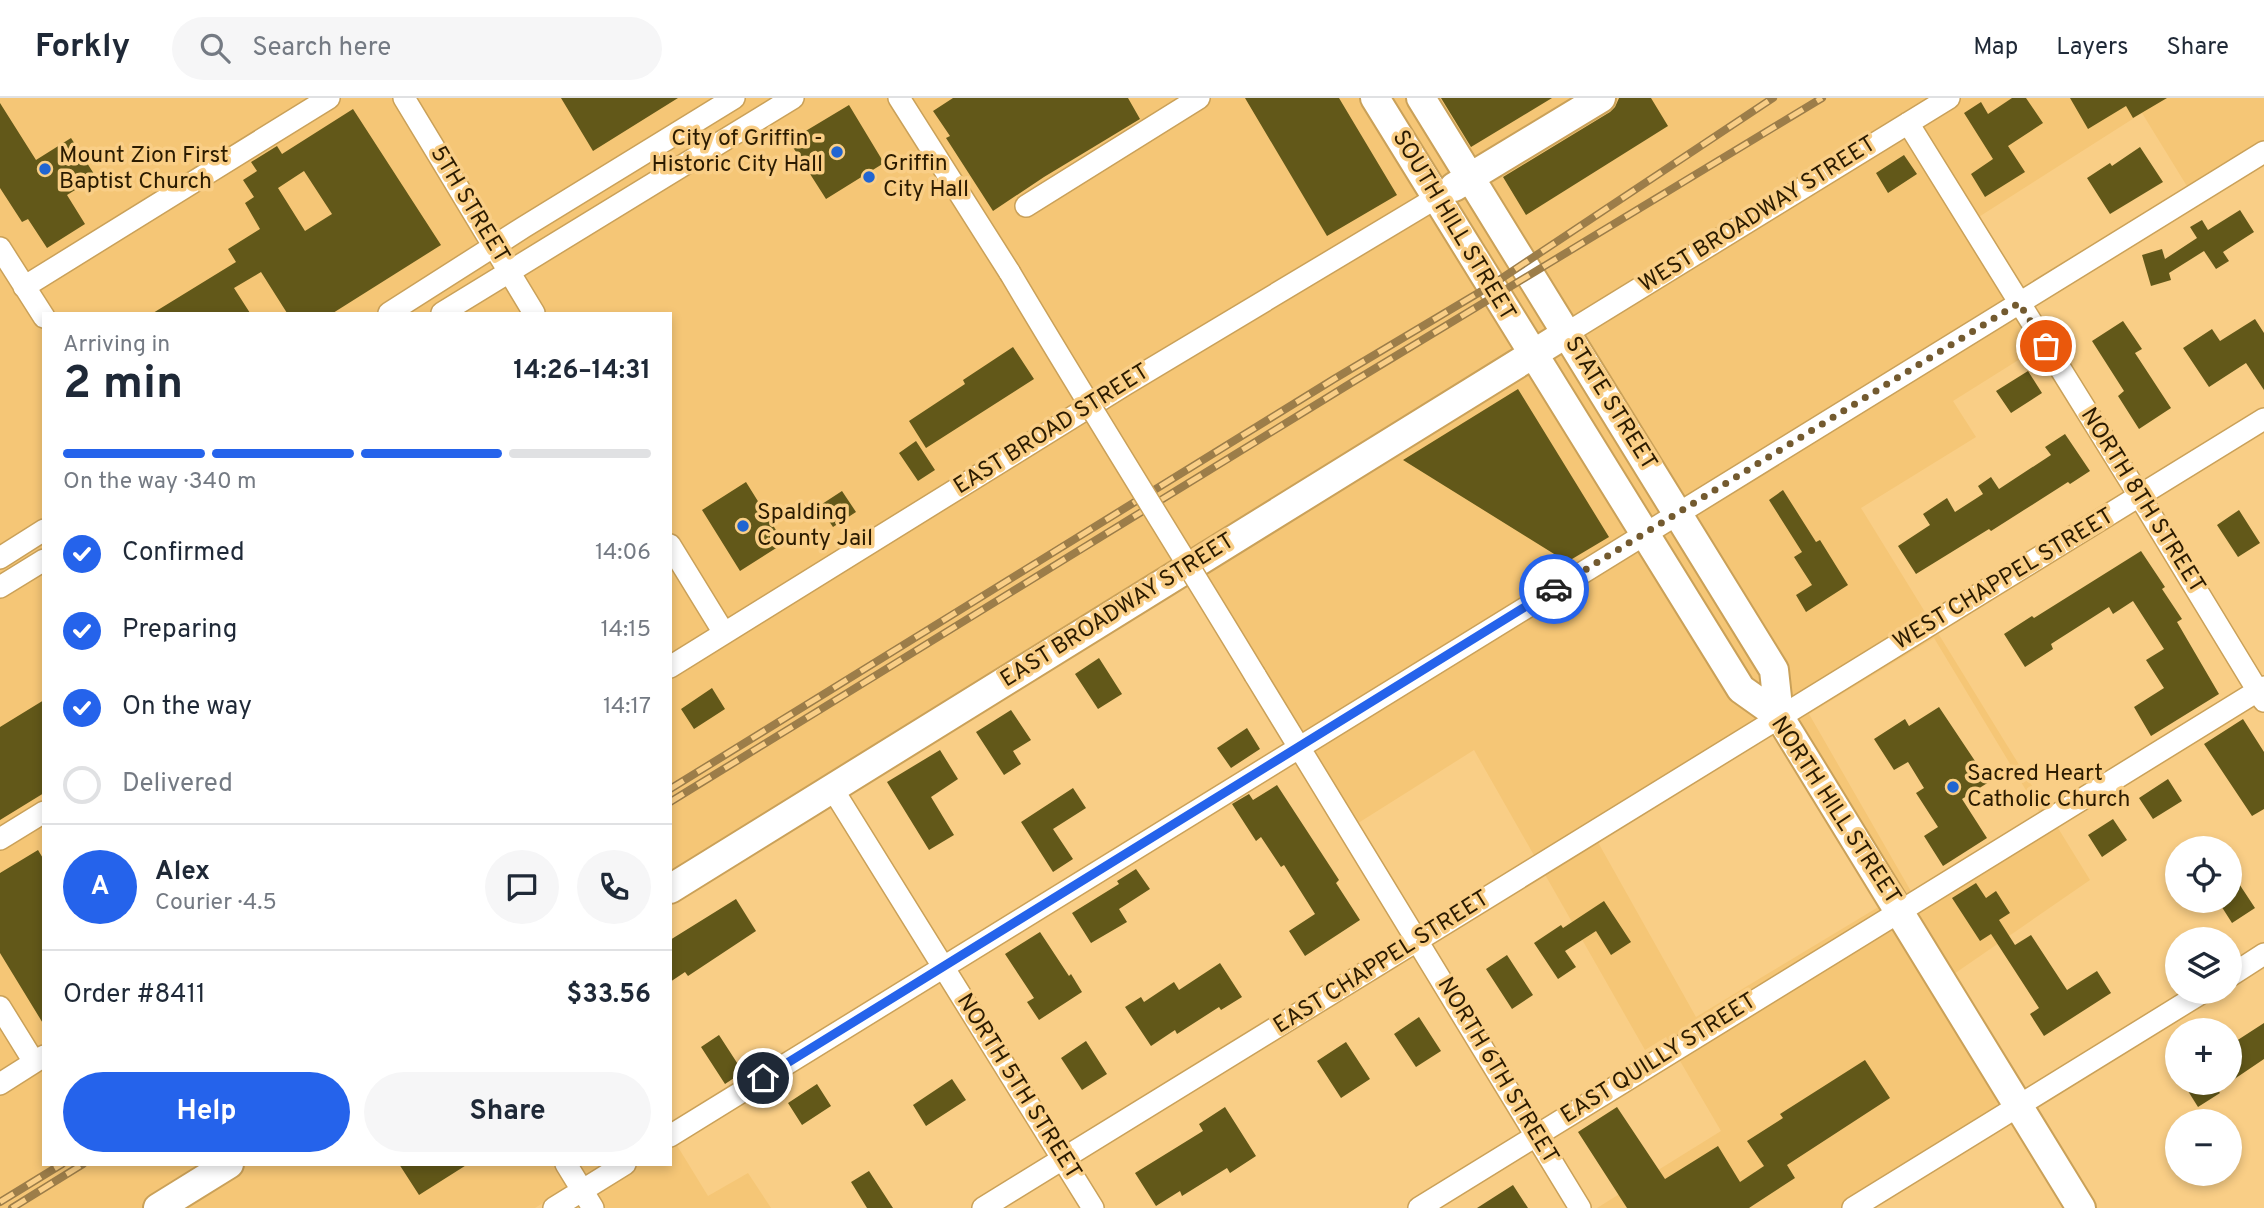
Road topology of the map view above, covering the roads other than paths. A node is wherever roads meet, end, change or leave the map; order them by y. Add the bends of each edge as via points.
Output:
1 (330, 98) edge
2 (404, 98) edge
3 (734, 98) edge
4 (793, 98) edge
5 (899, 98) edge
6 (1199, 98) edge
7 (1375, 98) edge
8 (1421, 98) edge
9 (1601, 98) edge
10 (1949, 98) edge
11 (1908, 123) junction
12 (2264, 152) edge
13 (1470, 177) junction
14 (1436, 198) junction
15 (1026, 206) dead end
16 (495, 246) junction
17 (0, 248) edge
18 (510, 271) junction
19 (24, 287) junction
20 (2019, 303) junction
21 (391, 312) edge
22 (444, 312) edge
23 (533, 312) edge
24 (42, 314) edge
25 (1567, 333) junction
26 (1532, 354) junction
27 (2264, 419) edge
28 (2140, 497) junction
29 (1678, 513) junction
30 (42, 531) edge
31 (1643, 534) junction
32 (672, 548) edge
33 (0, 558) edge
34 (42, 561) edge
35 (0, 587) edge
36 (724, 634) junction
37 (672, 666) edge
38 (2262, 693) edge
39 (1779, 716) junction
40 (1299, 748) junction
41 (832, 788) junction
42 (42, 813) edge
43 (0, 839) edge
44 (672, 888) edge
45 (1900, 911) junction
46 (1418, 942) junction
47 (2264, 954) edge
48 (943, 966) junction
49 (2242, 968) edge
50 (2184, 1004) edge
51 (0, 1007) edge
52 (39, 1059) edge
53 (0, 1084) edge
54 (2019, 1107) junction
55 (672, 1135) edge
56 (1536, 1135) junction
57 (1062, 1159) junction
58 (226, 1166) edge
59 (567, 1166) edge
60 (623, 1166) edge
61 (588, 1199) edge
62 (158, 1208) edge
63 (554, 1208) edge
64 (983, 1208) edge
65 (1093, 1208) edge
66 (1419, 1208) edge
67 (1580, 1208) edge
68 (1853, 1208) edge
69 (2081, 1208) edge

1 - 19 street
2 - 16 street, 5TH STREET
3 - 16 street
4 - 18 street
5 - 40 street, NORTH 6TH STREET, bridge
6 - 15 street
7 - 14 main road, SOUTH HILL STREET
8 - 13 main road, STATE STREET
9 - 13 main road
10 - 11 street, WEST BROADWAY STREET
11 - 20 street, NORTH 8TH STREET
11 - 25 street, WEST BROADWAY STREET
12 - 20 street
13 - 14 main road
13 - 25 main road, STATE STREET
14 - 26 main road, SOUTH HILL STREET
14 - 36 street, EAST BROAD STREET
16 - 18 street, 5TH STREET
16 - 21 street
17 - 19 street
18 - 22 street
18 - 23 street, 5TH STREET
19 - 24 street
20 - 28 street, NORTH 8TH STREET
20 - 29 street
25 - 26 main road, EAST BROADWAY STREET
25 - 29 main road, STATE STREET
26 - 31 main road, NORTH HILL STREET
26 - 41 main road, EAST BROADWAY STREET
27 - 28 street, WEST CHAPPEL STREET
28 - 38 street, NORTH 8TH STREET
28 - 39 street, WEST CHAPPEL STREET
29 - 31 street
29 - 39 main road, STATE STREET via 1774,670
30 - 33 street
31 - 39 main road, NORTH HILL STREET via 1741,689
31 - 40 street
32 - 36 street
34 - 35 street
36 - 37 street, EAST BROAD STREET
38 - 45 street, EAST QUILLY STREET
39 - 45 main road, NORTH HILL STREET
39 - 46 street, EAST CHAPPEL STREET
40 - 46 street, NORTH 6TH STREET
40 - 48 street
41 - 44 main road, EAST BROADWAY STREET
41 - 48 street, NORTH 5TH STREET
42 - 43 street
45 - 54 main road, NORTH HILL STREET
45 - 56 street, EAST QUILLY STREET
46 - 56 street, NORTH 6TH STREET
46 - 57 street, EAST CHAPPEL STREET
47 - 49 street
48 - 55 street
48 - 57 street, NORTH 5TH STREET
50 - 54 street
51 - 52 street
52 - 53 street
54 - 68 street
54 - 69 main road, NORTH HILL STREET
56 - 66 street, EAST QUILLY STREET
56 - 67 street, NORTH 6TH STREET
57 - 64 street, EAST CHAPPEL STREET
57 - 65 street, NORTH 5TH STREET
58 - 62 main road
59 - 61 street
60 - 61 street
61 - 63 street

